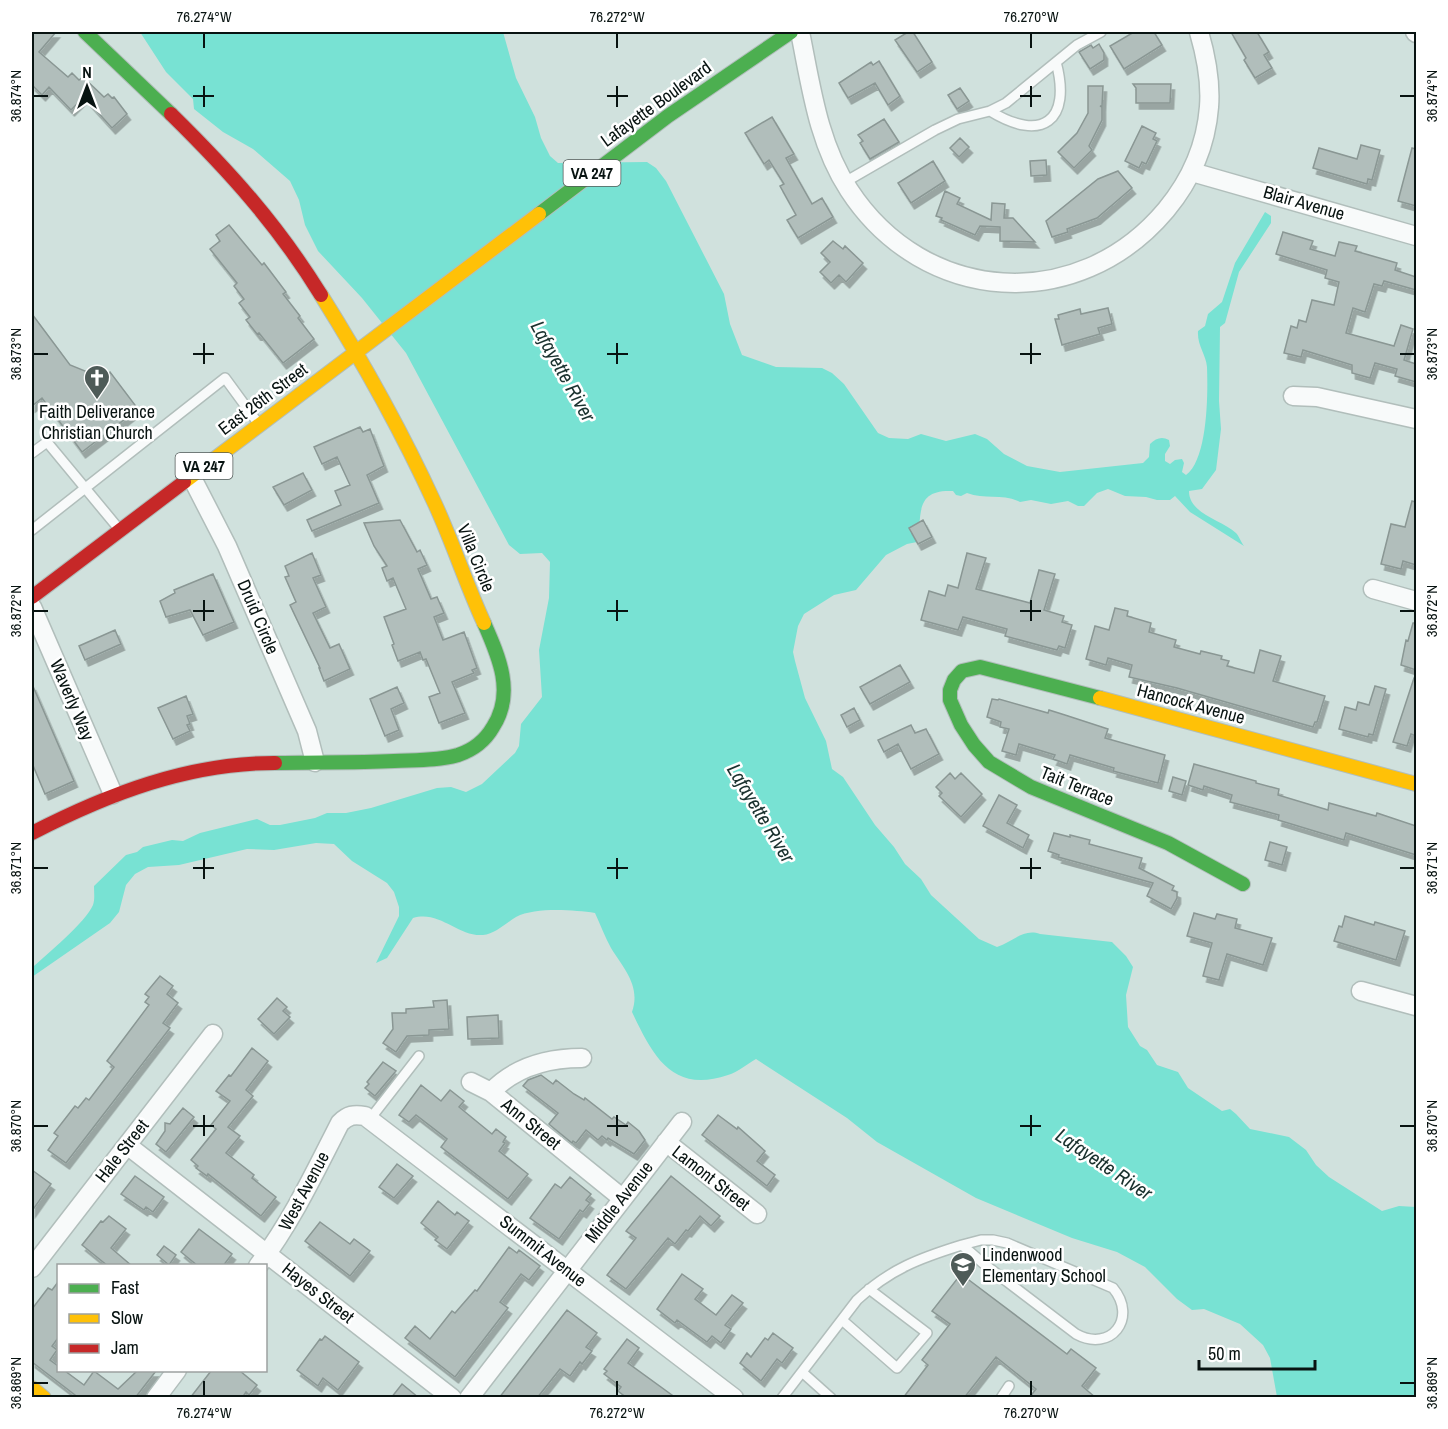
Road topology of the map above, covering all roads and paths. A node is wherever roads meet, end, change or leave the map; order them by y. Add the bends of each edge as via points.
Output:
1 (85, 32) edge
2 (791, 32) edge
3 (800, 32) edge
4 (1101, 32) edge
5 (1199, 32) edge
6 (1056, 62) junction
7 (990, 111) junction
8 (1192, 172) junction
9 (844, 182) junction
10 (516, 231) joint
11 (1416, 236) edge
12 (355, 352) junction
13 (1293, 396) dead end
14 (1416, 419) edge
15 (259, 424) junction
16 (32, 453) edge
17 (191, 476) junction
18 (85, 488) junction
19 (32, 530) edge
20 (120, 530) junction
21 (1373, 589) dead end
22 (32, 597) edge
23 (1416, 601) edge
24 (32, 607) edge
25 (957, 675) joint
26 (315, 762) junction
27 (1416, 784) edge
28 (112, 794) junction
29 (32, 833) edge
30 (1243, 884) dead end
31 (1361, 991) dead end
32 (1416, 1006) edge
33 (213, 1034) dead end
34 (419, 1056) dead end
35 (582, 1058) dead end
36 (471, 1082) dead end
37 (490, 1092) junction
38 (347, 1116) joint
39 (370, 1119) junction
40 (682, 1122) dead end
41 (666, 1142) junction
42 (127, 1145) junction
43 (622, 1198) junction
44 (757, 1214) dead end
45 (962, 1245) junction
46 (263, 1260) edge
47 (32, 1268) edge
48 (567, 1269) junction
49 (868, 1289) junction
50 (842, 1320) junction
51 (176, 1372) edge
52 (802, 1372) junction
53 (1009, 1386) dead end
54 (32, 1388) edge
55 (44, 1398) edge
56 (156, 1398) edge
57 (452, 1398) edge
58 (469, 1398) edge
59 (734, 1398) edge
60 (782, 1398) edge
61 (831, 1398) edge
62 (1001, 1398) edge

1 - 12 street, Villa Circle via 253,198 302,263
2 - 10 street, Lafayette Boulevard / VA 247 via 668,116
3 - 9 street via 818,117
4 - 6 lane
5 - 8 street via 1210,84 1209,108
6 - 7 lane via 1006,103
6 - 7 lane via 1060,99 1049,122 1023,125
7 - 9 lane via 935,130
8 - 9 street via 1157,220 1122,250 1076,273 1017,283 963,276 913,255 875,224
8 - 11 street, Blair Avenue
10 - 12 street, East 26th Street / VA 247
12 - 15 street, East 26th Street / VA 247
12 - 26 street, Villa Circle via 438,510 496,653 505,692 495,724 483,740 459,755
13 - 14 street via 1317,397
15 - 17 street, East 26th Street / VA 247
15 - 18 lane via 225,378
16 - 18 lane via 47,442
17 - 20 street, East 26th Street / VA 247
17 - 26 street, Druid Circle via 251,600 307,730
18 - 19 lane
18 - 20 lane
20 - 22 street, East 26th Street / VA 247
21 - 23 street
24 - 28 street, Waverly Way
25 - 27 street, Hancock Avenue via 980,667
25 - 30 street, Tait Terrace via 950,700 961,725 989,762 1031,787 1168,843
26 - 28 street, Villa Circle via 209,768
28 - 29 street, Villa Circle
31 - 32 street
33 - 42 street, Hale Street
34 - 39 lane
35 - 37 street, Ann Street via 542,1062 502,1080
36 - 37 street
37 - 43 street, Ann Street
38 - 39 street, Summit Avenue
38 - 46 street, West Avenue
39 - 48 street, Summit Avenue
40 - 41 street, Middle Avenue
41 - 43 street, Middle Avenue
41 - 44 street, Lamont Street
42 - 46 street, Hayes Street
42 - 47 street, Hale Street
43 - 48 street, Middle Avenue
45 - 45 lane via 981,1240 1007,1243 1113,1288 1123,1304 1120,1325 1103,1339 1085,1339
45 - 49 lane via 907,1263
46 - 57 street, Hayes Street
48 - 58 street, Middle Avenue
48 - 59 street, Summit Avenue
49 - 50 lane
49 - 50 lane via 927,1333 897,1368
50 - 52 lane
51 - 56 street
52 - 60 lane
52 - 61 lane
53 - 62 lane
54 - 55 street

